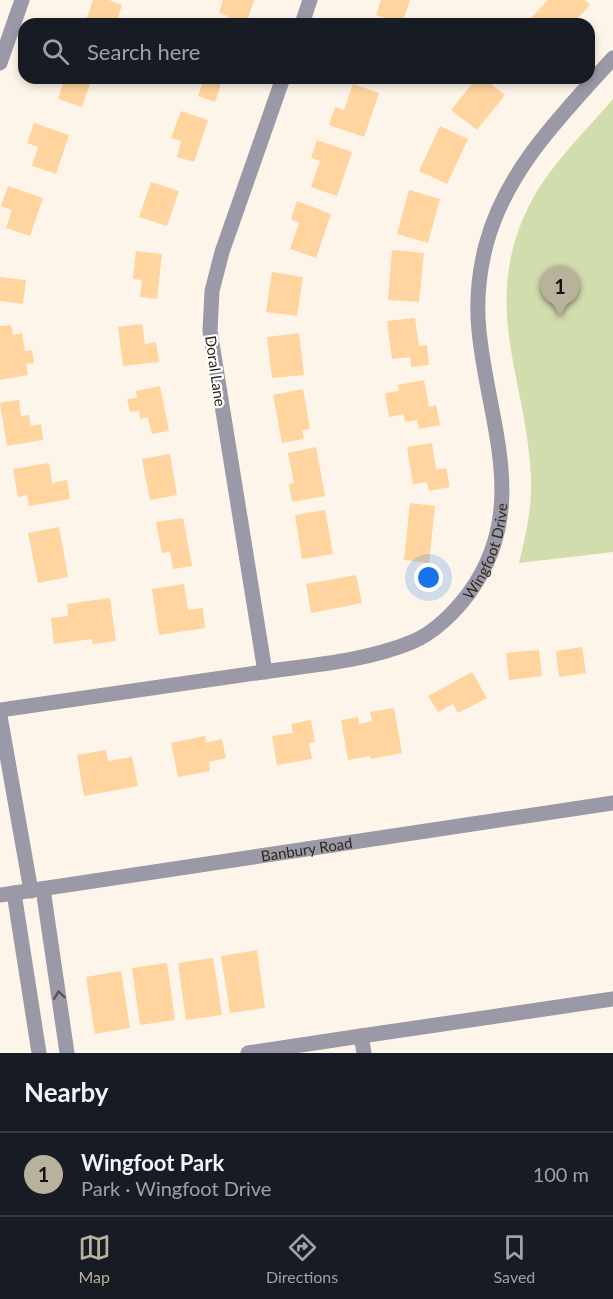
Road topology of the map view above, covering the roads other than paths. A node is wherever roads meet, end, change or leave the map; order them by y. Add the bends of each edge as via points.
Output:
1 (22, 0) edge
2 (310, 0) edge
3 (304, 18) edge
4 (613, 58) edge
5 (0, 63) edge
6 (595, 78) edge
7 (281, 84) edge
8 (590, 84) edge
9 (265, 672) junction
10 (0, 710) edge
11 (0, 716) edge
12 (613, 803) edge
13 (37, 890) junction
14 (7, 894) edge
15 (613, 999) edge
16 (361, 1036) junction
17 (39, 1053) edge
18 (67, 1053) edge
19 (248, 1053) edge
20 (364, 1053) edge

1 - 5 street
2 - 3 street
4 - 6 street, Wingfoot Drive
7 - 9 street, Doral Lane via 222,252 212,291 210,331
8 - 9 street, Wingfoot Drive via 519,169 487,243 479,282 479,328 504,493 496,538 477,581 440,624 415,641 359,657
9 - 10 street, Wingfoot Drive
11 - 13 street
12 - 13 street, Banbury Road
13 - 14 street, Banbury Road
18 -> 13 street
14 - 17 street
15 - 16 street
16 - 19 street
16 - 20 street

